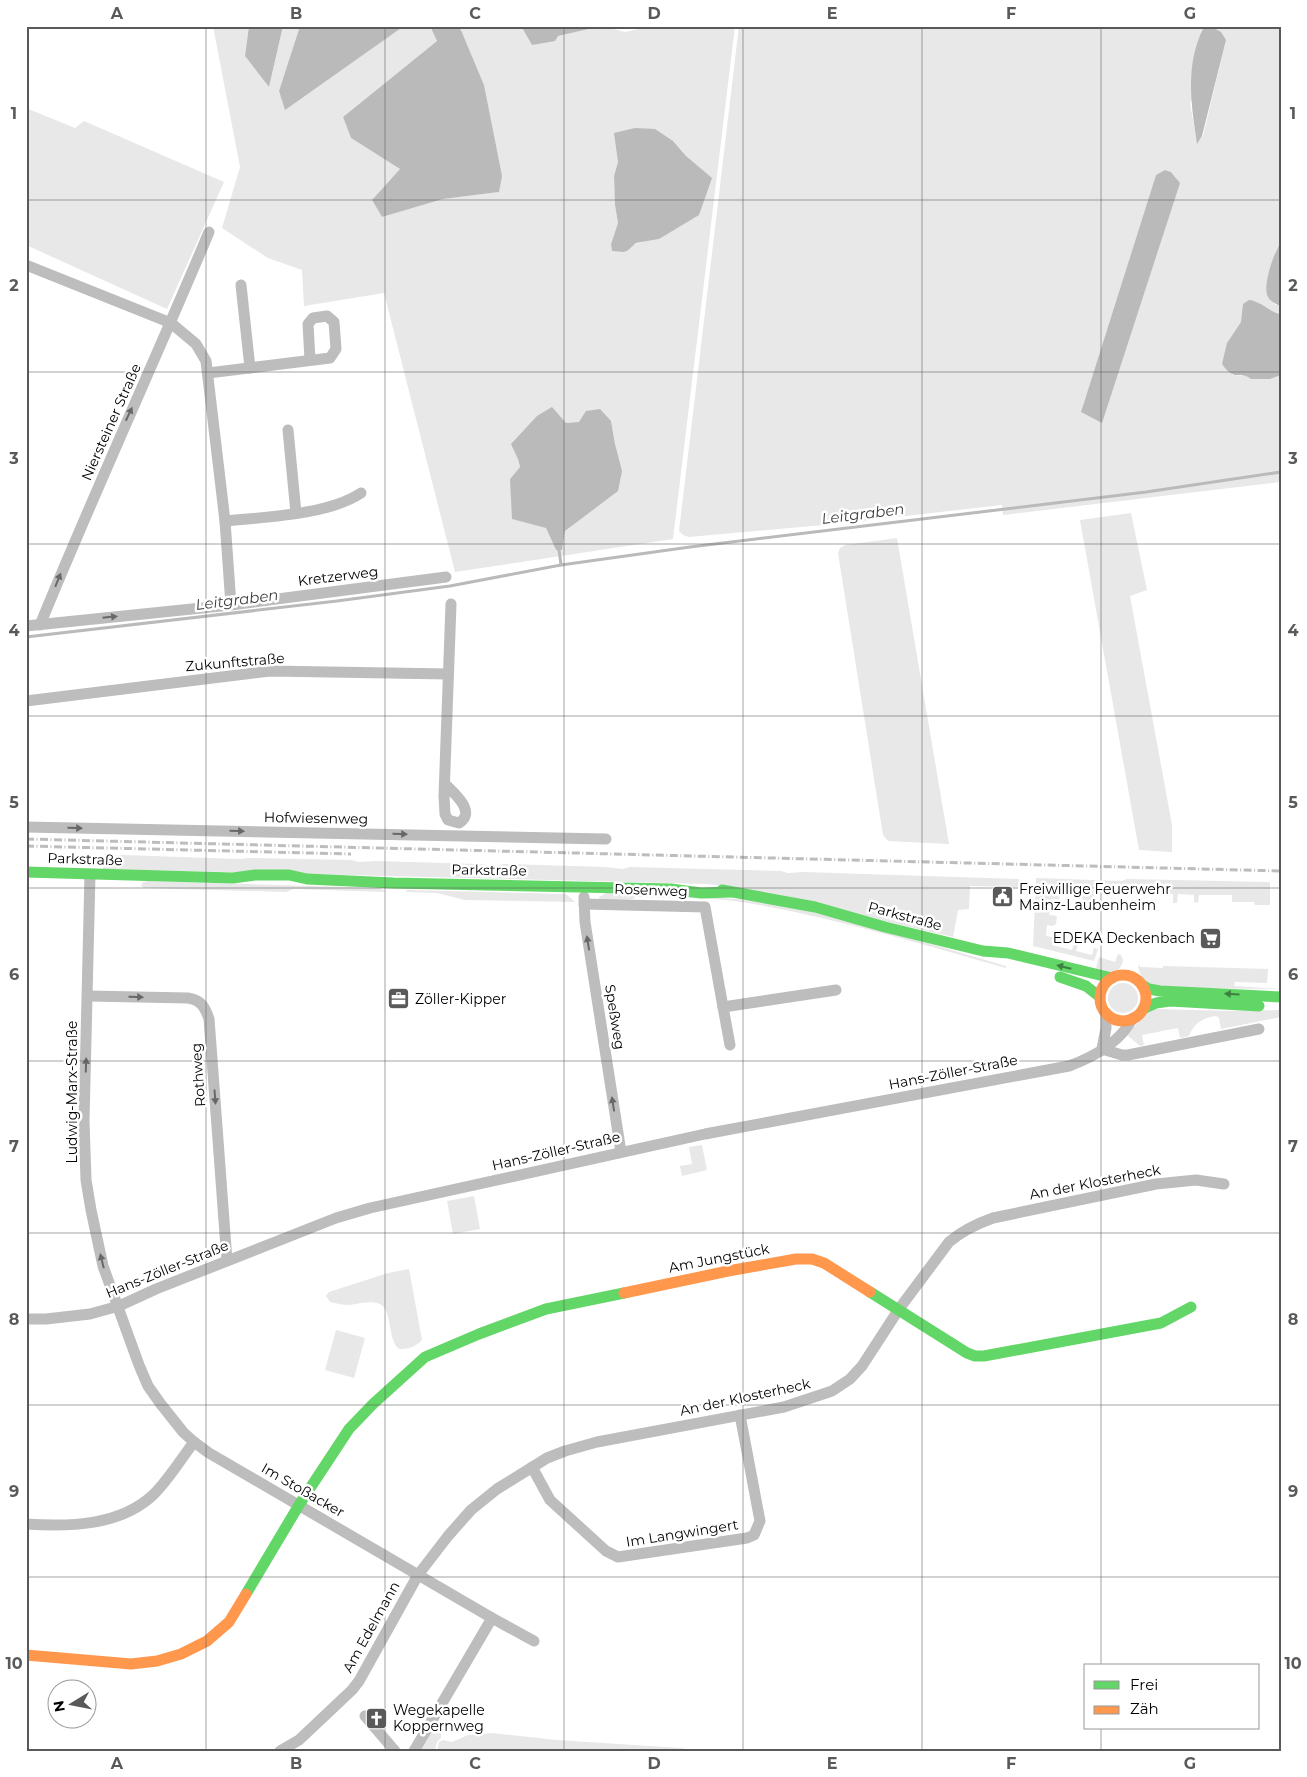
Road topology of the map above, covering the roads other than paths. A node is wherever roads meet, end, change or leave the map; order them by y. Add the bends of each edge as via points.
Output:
1 (209, 232) dead end
2 (26, 264) edge
3 (241, 285) dead end
4 (171, 323) junction
5 (310, 360) dead end
6 (250, 368) junction
7 (208, 373) junction
8 (288, 430) dead end
9 (361, 493) dead end
10 (296, 513) junction
11 (225, 521) junction
12 (446, 577) dead end
13 (451, 604) dead end
14 (232, 605) junction
15 (40, 625) junction
16 (26, 626) edge
17 (448, 674) junction
18 (26, 701) edge
19 (445, 784) junction
20 (452, 822) junction
21 (26, 827) edge
22 (452, 836) junction
23 (606, 839) dead end
24 (26, 872) edge
25 (90, 874) junction
26 (585, 887) junction
27 (584, 904) junction
28 (982, 951) junction
29 (1112, 978) junction
30 (1142, 985) junction
31 (836, 990) dead end
32 (88, 996) junction
33 (1100, 997) junction
34 (1281, 997) edge
35 (1281, 1006) edge
36 (723, 1007) junction
37 (1143, 1009) junction
38 (1106, 1013) junction
39 (1133, 1018) junction
40 (1258, 1029) dead end
41 (730, 1045) dead end
42 (1102, 1049) junction
43 (620, 1152) junction
44 (1224, 1184) dead end
45 (227, 1261) junction
46 (119, 1306) junction
47 (1191, 1306) dead end
48 (899, 1309) junction
49 (26, 1319) edge
50 (740, 1415) junction
51 (194, 1442) junction
52 (532, 1467) junction
53 (299, 1505) junction
54 (26, 1524) edge
55 (418, 1575) junction
56 (492, 1618) junction
57 (534, 1641) dead end
58 (26, 1655) edge
59 (365, 1716) dead end
60 (280, 1751) edge
61 (395, 1751) edge
62 (414, 1751) edge

1 - 4 street, Niersteiner Straße
2 - 4 street
3 - 6 street
4 - 7 street via 196,344 206,361
15 -> 4 street, Niersteiner Straße
5 - 6 street
6 - 7 street
7 - 11 street
8 - 10 street
9 - 10 street via 338,504
10 - 11 street
11 - 14 street
12 - 14 street, Kretzerweg
13 - 17 street
15 -> 14 street, Kretzerweg
15 - 16 street, Kretzerweg
17 - 18 street, Zukunftstraße via 270,671
17 - 19 street
19 - 20 street via 445,814
19 - 20 street via 463,803 466,811 462,821
20 - 22 street
21 -> 22 street, Hofwiesenweg
22 - 23 street, Hofwiesenweg
24 - 25 main road, Parkstraße
25 - 26 main road, Parkstraße via 233,878 255,875
25 - 32 street, Ludwig-Marx-Straße
26 - 27 street, Speßweg
26 - 28 main road, Parkstraße via 714,887 815,907
27 - 36 street, Rosenweg via 705,907
43 -> 27 street, Speßweg
29 -> 28 main road, Parkstraße via 1008,953
28 - 33 main road, Parkstraße via 1077,981
29 - 30 main road via 1129,976
29 - 33 main road via 1105,984
34 -> 30 main road via 1160,990
30 - 37 main road via 1146,997
31 - 36 street
32 -> 45 street, Rothweg via 188,998 200,1001 206,1010
46 -> 32 street, Ludwig-Marx-Straße via 104,1266 86,1180 84,1121
33 - 38 main road
35 - 37 main road via 1170,1002 1156,1003
36 - 41 street, Rosenweg
37 - 39 main road
38 - 39 main road via 1121,1020
38 - 42 street
39 - 42 street, Hans-Zöller-Straße via 1122,1035
40 - 42 street via 1128,1055
42 - 43 street, Hans-Zöller-Straße via 1069,1066
43 - 45 street, Hans-Zöller-Straße via 370,1208
44 - 48 street, An der Klosterheck via 1196,1180 1156,1184 992,1218 958,1234 949,1242
45 - 46 street, Hans-Zöller-Straße
46 - 49 street, Hans-Zöller-Straße via 90,1314
46 - 51 street, Im Stoßacker via 148,1386
47 - 48 main road, Am Jungstück via 1161,1323 984,1356 967,1353
48 - 50 street, An der Klosterheck via 850,1379 832,1391 798,1403
48 - 53 main road, Am Jungstück via 824,1263 804,1259 728,1270 546,1310 426,1357 349,1429
50 - 52 street, An der Klosterheck via 597,1442 556,1454
50 - 52 street, Im Langwingert via 760,1521 754,1535 747,1538 618,1557 550,1500
51 - 53 street, Im Stoßacker
51 - 54 street via 165,1482 131,1509 106,1519 73,1525
52 - 55 street, An der Klosterheck via 471,1510
53 - 55 street, Im Stoßacker
53 - 58 main road, Am Jungstück via 229,1622 207,1641 157,1661 131,1664
55 - 56 street, Im Stoßacker
55 - 60 street, Am Edelmann via 352,1690 299,1740
56 - 57 street, Im Stoßacker
56 - 62 street
59 - 61 street

